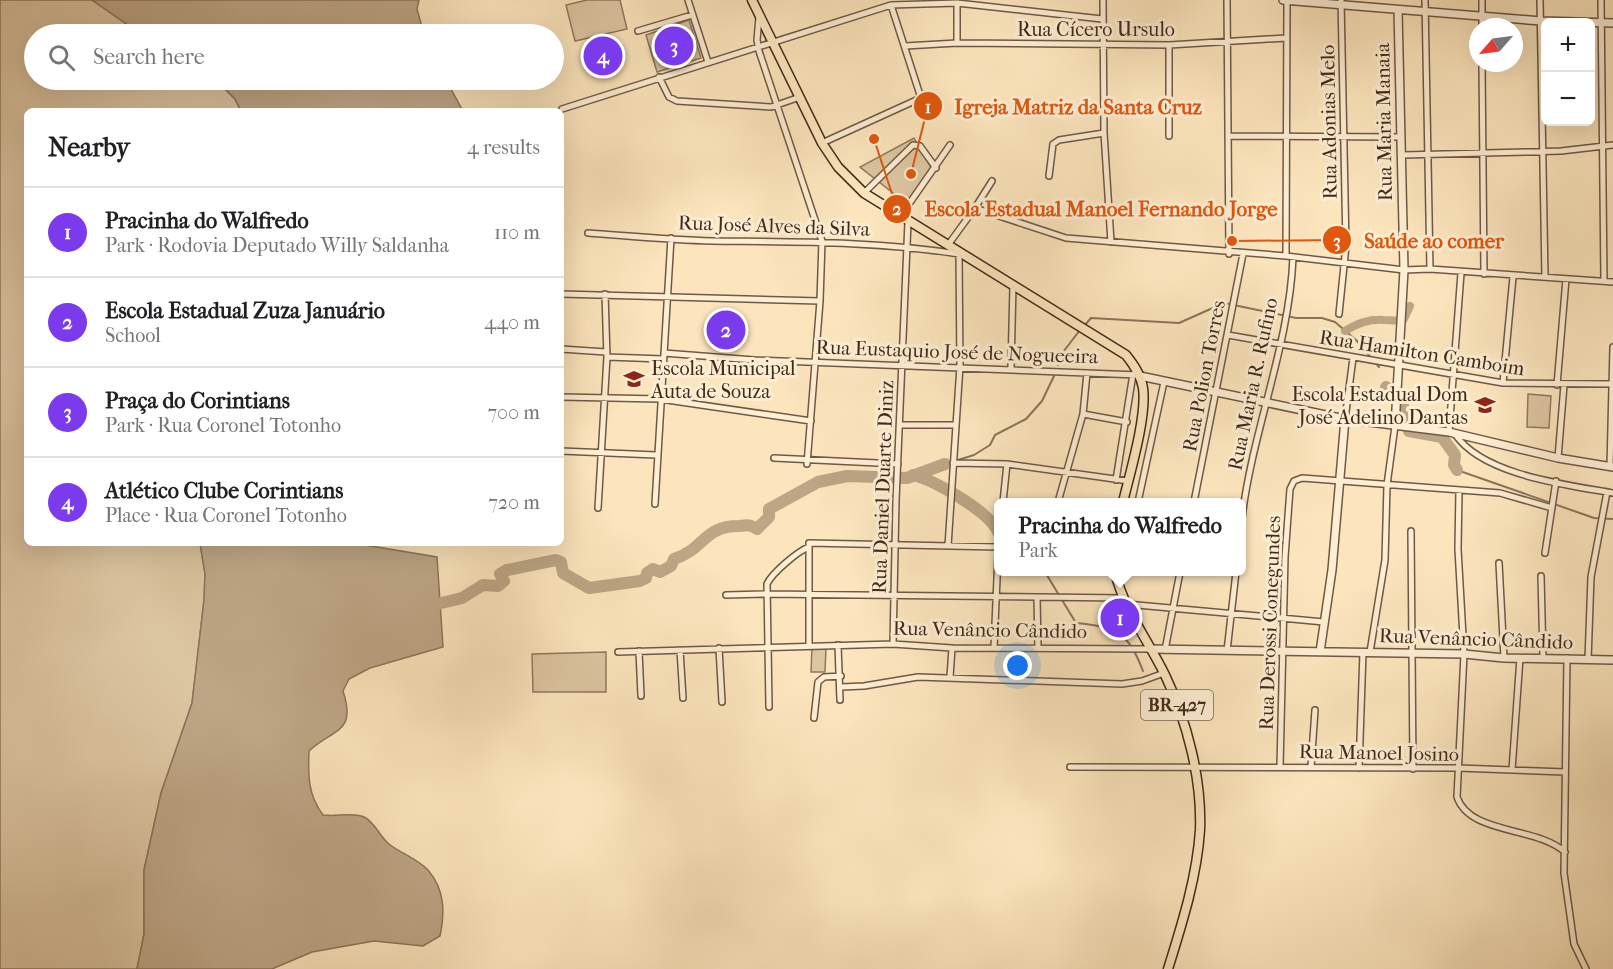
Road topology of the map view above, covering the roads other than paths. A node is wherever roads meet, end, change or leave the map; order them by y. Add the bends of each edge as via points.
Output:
1 (688, 0) edge
2 (752, 0) edge
3 (1102, 0) edge
4 (1227, 0) edge
5 (1285, 0) edge
6 (1398, 0) edge
7 (1425, 0) edge
8 (1482, 0) edge
9 (1540, 0) edge
10 (1601, 0) edge
11 (957, 3) junction
12 (1341, 3) edge
13 (891, 4) junction
14 (1398, 10) junction
15 (1425, 12) junction
16 (692, 15) junction
17 (759, 16) junction
18 (1482, 17) junction
19 (1102, 19) junction
20 (1541, 21) joint
21 (1595, 23) edge
22 (1601, 23) junction
23 (1613, 23) edge
24 (638, 32) dead end
25 (1286, 38) junction
26 (774, 41) junction
27 (1227, 42) junction
28 (957, 43) junction
29 (1101, 45) junction
30 (1169, 45) junction
31 (758, 46) junction
32 (905, 46) junction
33 (708, 62) junction
34 (1482, 72) edge
35 (1542, 72) edge
36 (659, 77) junction
37 (800, 97) junction
38 (779, 106) junction
39 (564, 108) edge
40 (1104, 133) junction
41 (1285, 135) junction
42 (1168, 136) dead end
43 (1228, 136) junction
44 (1401, 137) junction
45 (1344, 138) junction
46 (822, 143) junction
47 (950, 145) dead end
48 (1613, 145) edge
49 (1604, 146) junction
50 (1483, 151) junction
51 (1543, 151) junction
52 (1428, 153) junction
53 (1402, 155) junction
54 (936, 168) junction
55 (1049, 176) dead end
56 (992, 181) dead end
57 (864, 193) junction
58 (975, 208) junction
59 (900, 217) junction
60 (909, 222) junction
61 (588, 233) dead end
62 (671, 238) junction
63 (822, 241) junction
64 (1111, 242) junction
65 (948, 245) junction
66 (909, 246) junction
67 (959, 254) junction
68 (1229, 254) junction
69 (1243, 255) junction
70 (1289, 257) junction
71 (1346, 263) junction
72 (1430, 269) junction
73 (1404, 270) junction
74 (1461, 273) junction
75 (1484, 274) junction
76 (1513, 277) junction
77 (1545, 277) junction
78 (1566, 279) junction
79 (1604, 281) junction
80 (1613, 282) edge
81 (1013, 285) junction
82 (564, 294) edge
83 (605, 294) junction
84 (668, 296) junction
85 (820, 301) junction
86 (1339, 314) dead end
87 (1227, 335) junction
88 (1279, 345) junction
89 (1613, 347) edge
90 (564, 349) edge
91 (607, 355) junction
92 (664, 356) junction
93 (1353, 358) junction
94 (816, 360) junction
95 (903, 364) junction
96 (960, 366) junction
97 (1400, 366) junction
98 (1011, 368) junction
99 (1088, 372) junction
100 (1136, 375) junction
101 (1452, 376) junction
102 (1164, 382) junction
103 (1503, 383) junction
104 (1612, 384) edge
105 (1564, 385) junction
106 (1557, 386) junction
107 (1216, 392) junction
108 (564, 397) edge
109 (604, 398) junction
110 (660, 399) junction
111 (1267, 403) junction
112 (1083, 414) junction
113 (1345, 419) junction
114 (811, 421) junction
115 (1127, 422) junction
116 (900, 425) junction
117 (954, 425) junction
118 (1395, 426) junction
119 (1452, 433) junction
120 (564, 451) edge
121 (601, 453) junction
122 (656, 455) junction
123 (774, 458) dead end
124 (1558, 458) junction
125 (808, 461) junction
126 (954, 463) junction
127 (898, 464) junction
128 (1007, 464) junction
129 (1611, 467) edge
130 (1067, 472) junction
131 (1116, 480) junction
132 (1129, 481) junction
133 (1556, 481) junction
134 (1339, 482) junction
135 (1387, 486) junction
136 (1459, 490) junction
137 (1610, 492) edge
138 (1003, 498) edge
139 (1059, 498) edge
140 (1125, 498) edge
141 (1139, 498) edge
142 (1195, 498) edge
143 (1245, 498) edge
144 (655, 504) dead end
145 (598, 508) dead end
146 (1552, 508) junction
147 (1411, 531) dead end
148 (809, 545) junction
149 (895, 546) junction
150 (948, 546) junction
151 (994, 547) edge
152 (1545, 553) dead end
153 (1499, 563) dead end
154 (998, 576) edge
155 (1116, 576) edge
156 (1179, 576) edge
157 (1236, 576) edge
158 (1541, 576) dead end
159 (766, 594) junction
160 (808, 594) junction
161 (893, 595) junction
162 (726, 596) dead end
163 (996, 597) junction
164 (1037, 598) junction
165 (1124, 601) junction
166 (1173, 608) junction
167 (1231, 613) junction
168 (1285, 619) junction
169 (1324, 622) junction
170 (893, 644) junction
171 (809, 645) junction
172 (838, 645) junction
173 (768, 646) junction
174 (719, 648) junction
175 (952, 648) junction
176 (994, 648) junction
177 (1038, 648) junction
178 (680, 650) junction
179 (1150, 650) junction
180 (1165, 650) junction
181 (639, 651) junction
182 (1227, 651) junction
183 (1284, 651) junction
184 (618, 652) dead end
185 (1320, 652) junction
186 (1367, 652) junction
187 (1414, 653) junction
188 (1464, 654) junction
189 (1543, 657) junction
190 (1504, 658) junction
191 (1520, 658) junction
192 (1567, 658) junction
193 (1588, 660) junction
194 (1613, 660) edge
195 (1164, 674) junction
196 (841, 676) junction
197 (950, 677) junction
198 (842, 687) junction
199 (641, 696) dead end
200 (683, 698) dead end
201 (840, 700) dead end
202 (722, 702) dead end
203 (768, 707) dead end
204 (1315, 710) dead end
205 (814, 718) dead end
206 (1193, 766) junction
207 (1070, 767) dead end
208 (1280, 767) junction
209 (1311, 767) junction
210 (1359, 768) junction
211 (1458, 768) junction
212 (1413, 769) junction
213 (1512, 770) junction
214 (1565, 772) junction
215 (1565, 852) junction
216 (1168, 969) edge
217 (1586, 969) edge

1 - 16 street
2 - 17 main road
3 - 19 street
4 - 27 street
5 - 12 street
5 - 25 street, Rua Maria R. Rufino
6 - 14 street
7 - 15 street
8 - 18 street
9 - 20 street
10 - 22 street
11 - 13 street
11 - 19 street
11 - 28 street
12 - 14 street
12 - 45 street, Rua Adonias Melo
13 - 26 street
13 - 32 street
14 - 15 street
14 - 44 street, Rua Maria Manaia
15 - 18 street
15 - 52 street
16 - 24 street
16 - 33 street
17 - 26 main road
17 - 31 street
18 - 20 street
19 - 29 street
21 - 22 street
22 - 23 street
22 - 49 street
25 - 27 street, Rua Cícero Ursulo
25 - 41 street, Rua Maria R. Rufino
26 - 31 street
26 - 37 main road
27 - 30 street, Rua Cícero Ursulo
27 - 43 street
28 - 29 street, Rua Cícero Ursulo
28 - 32 street, Rua Cícero Ursulo
29 - 30 street, Rua Cícero Ursulo
29 - 40 street
30 - 42 street
31 - 33 street
31 - 38 street
32 - 46 street via 921,98
33 - 36 street
34 - 50 street
35 - 51 street
36 - 38 street via 669,97 676,101
36 - 39 street
37 - 38 street
37 - 46 main road
38 - 63 street
40 - 55 street via 1053,144
40 - 64 street
41 - 43 street
41 - 45 street
41 - 70 street, Rua Maria R. Rufino
43 - 68 street
44 - 45 street
44 - 53 street, Rua Maria Manaia
45 - 71 street, Rua Adonias Melo
46 - 57 main road via 837,167
47 - 54 street
48 - 49 street
49 - 51 street
49 - 79 street
50 - 51 street
50 - 52 street
50 - 75 street
51 - 77 street
52 - 53 street
52 - 72 street
53 - 73 street, Rua Maria Manaia
54 - 57 street via 920,147 913,145
54 - 59 street
56 - 58 street
57 - 59 main road
58 - 64 street via 1053,236
58 - 65 street
59 - 60 main road
60 - 65 main road
60 - 66 street, Rua Daniel Duarte Diniz
61 - 62 street, Rua José Alves da Silva
62 - 63 street, Rua José Alves da Silva
62 - 84 street
63 - 66 street, Rua José Alves da Silva
63 - 85 street
64 - 68 street
65 - 67 main road
66 - 67 street, Rua José Alves da Silva
66 - 95 street, Rua Daniel Duarte Diniz
67 - 81 main road
67 - 96 street
68 - 69 street
69 - 70 street
69 - 87 street, Rua Polion Torres
70 - 71 street
70 - 88 street, Rua Maria R. Rufino
71 - 73 street
71 - 86 street, Rua Adonias Melo
72 - 73 street
72 - 74 street
73 - 97 street, Rua Maria Manaia
74 - 75 street
74 - 101 street
75 - 76 street
76 - 77 street
76 - 103 street
77 - 78 street
78 - 79 street
78 - 106 street
79 - 80 street
81 - 98 street
81 - 100 main road via 1126,355
82 - 83 street
83 - 84 street
83 - 91 street
84 - 85 street
84 - 92 street
85 - 94 street
87 - 88 street, Rua Hamilton Camboim
87 - 107 street, Rua Polion Torres
88 - 93 street, Rua Hamilton Camboim
88 - 111 street, Rua Maria R. Rufino
89 - 104 street
90 - 91 street, Rua Eustaquio José de Nogueeira
91 - 92 street, Rua Eustaquio José de Nogueeira
91 - 109 street
92 - 94 street, Rua Eustaquio José de Nogueeira
92 - 110 street
93 - 97 street, Rua Hamilton Camboim
93 - 113 street
94 - 95 street, Rua Eustaquio José de Nogueeira
94 - 114 street
95 - 96 street, Rua Eustaquio José de Nogueeira
95 - 116 street, Rua Daniel Duarte Diniz
96 - 98 street, Rua Eustaquio José de Nogueeira
96 - 117 street
97 - 101 street, Rua Hamilton Camboim
97 - 118 street, Rua Maria Manaia
98 - 99 street, Rua Eustaquio José de Nogueeira
99 - 100 street, Rua Eustaquio José de Nogueeira
99 - 112 street
100 - 102 street
100 - 115 street
100 - 132 main road via 1143,407
101 - 103 street, Rua Hamilton Camboim
101 - 119 street
102 - 107 street
102 - 141 street
103 - 106 street, Rua Hamilton Camboim
104 - 105 street, Rua Hamilton Camboim
104 - 129 street
105 - 106 street, Rua Hamilton Camboim
105 - 124 street
107 - 111 street
107 - 142 street, Rua Polion Torres
108 - 109 street
109 - 110 street
109 - 121 street
110 - 114 street
110 - 122 street
111 - 113 street
111 - 143 street, Rua Maria R. Rufino
112 - 115 street
112 - 130 street
113 - 118 street
113 - 134 street
114 - 125 street
115 - 131 street
116 - 117 street
116 - 127 street, Rua Daniel Duarte Diniz
117 - 126 street
118 - 119 street
118 - 135 street
119 - 124 street
119 - 133 street via 1467,449 1489,462
120 - 121 street
121 - 122 street
121 - 145 street
122 - 144 street
123 - 125 street
124 - 129 street
125 - 127 street
126 - 128 street
126 - 150 street
127 - 149 street, Rua Daniel Duarte Diniz
128 - 130 street
128 - 138 street
130 - 131 street
130 - 139 street
131 - 132 street
132 - 140 main road
133 - 137 street
133 - 146 street
134 - 135 street
134 - 168 street, Rua Derossi Conegundes via 1302,478 1294,481 1290,489
134 - 169 street
135 - 136 street
135 - 186 street via 1385,560
136 - 146 street via 1500,493
136 - 188 street
137 - 193 street via 1591,577
146 - 152 street
147 - 187 street
148 - 149 street
148 - 159 street via 769,578
148 - 160 street
149 - 150 street
149 - 161 street, Rua Daniel Duarte Diniz
150 - 151 street
153 - 190 street
154 - 163 street
155 - 165 main road, BR-427
156 - 166 street
157 - 167 street
158 - 189 street
159 - 160 street
159 - 162 street
159 - 173 street
160 - 161 street
160 - 171 street
161 - 163 street
161 - 170 street, Rua Daniel Duarte Diniz
163 - 164 street
163 - 176 street
164 - 165 street
164 - 177 street
165 - 166 street
165 - 179 main road, BR-427
166 - 167 street
166 - 180 street
167 - 168 street
167 - 182 street
168 - 169 street
168 - 183 street, Rua Derossi Conegundes
169 - 185 street
170 - 172 street, Rua Venâncio Cândido
170 - 175 street, Rua Venâncio Cândido
171 - 172 street, Rua Venâncio Cândido
171 - 173 street, Rua Venâncio Cândido
172 - 196 street
173 - 174 street, Rua Venâncio Cândido
173 - 203 street
174 - 178 street, Rua Venâncio Cândido
174 - 202 street
175 - 176 street, Rua Venâncio Cândido
175 - 197 street
176 - 177 street, Rua Venâncio Cândido
177 - 179 street, Rua Venâncio Cândido
178 - 181 street, Rua Venâncio Cândido
178 - 200 street
179 - 180 street, Rua Venâncio Cândido
179 - 195 main road, BR-427
180 - 182 street, Rua Venâncio Cândido
181 - 184 street, Rua Venâncio Cândido
181 - 199 street
182 - 183 street, Rua Venâncio Cândido
183 - 185 street, Rua Venâncio Cândido
183 - 208 street, Rua Derossi Conegundes
185 - 186 street, Rua Venâncio Cândido
186 - 187 street, Rua Venâncio Cândido
186 - 210 street
187 - 188 street, Rua Venâncio Cândido
187 - 212 street
188 - 190 street, Rua Venâncio Cândido
188 - 211 street
189 - 191 street, Rua Venâncio Cândido
189 - 192 street, Rua Venâncio Cândido
190 - 191 street, Rua Venâncio Cândido
191 - 213 street
192 - 193 street, Rua Venâncio Cândido
192 - 214 street
193 - 194 street, Rua Venâncio Cândido
195 - 197 street via 1122,684
195 - 206 main road, BR-427 via 1186,729
196 - 198 street
196 - 205 street via 820,679
197 - 198 street via 905,678
198 - 201 street
204 - 209 street
206 - 207 street, Rua Manoel Josino
206 - 208 street, Rua Manoel Josino
206 - 216 main road, BR-427 via 1200,828 1198,850
208 - 209 street, Rua Manoel Josino
209 - 210 street, Rua Manoel Josino
210 - 212 street, Rua Manoel Josino
211 - 212 street, Rua Manoel Josino
211 - 213 street, Rua Manoel Josino
211 - 215 street via 1457,797 1463,811 1549,840
213 - 214 street, Rua Manoel Josino
214 - 215 street
215 - 217 street via 1565,888 1574,944

